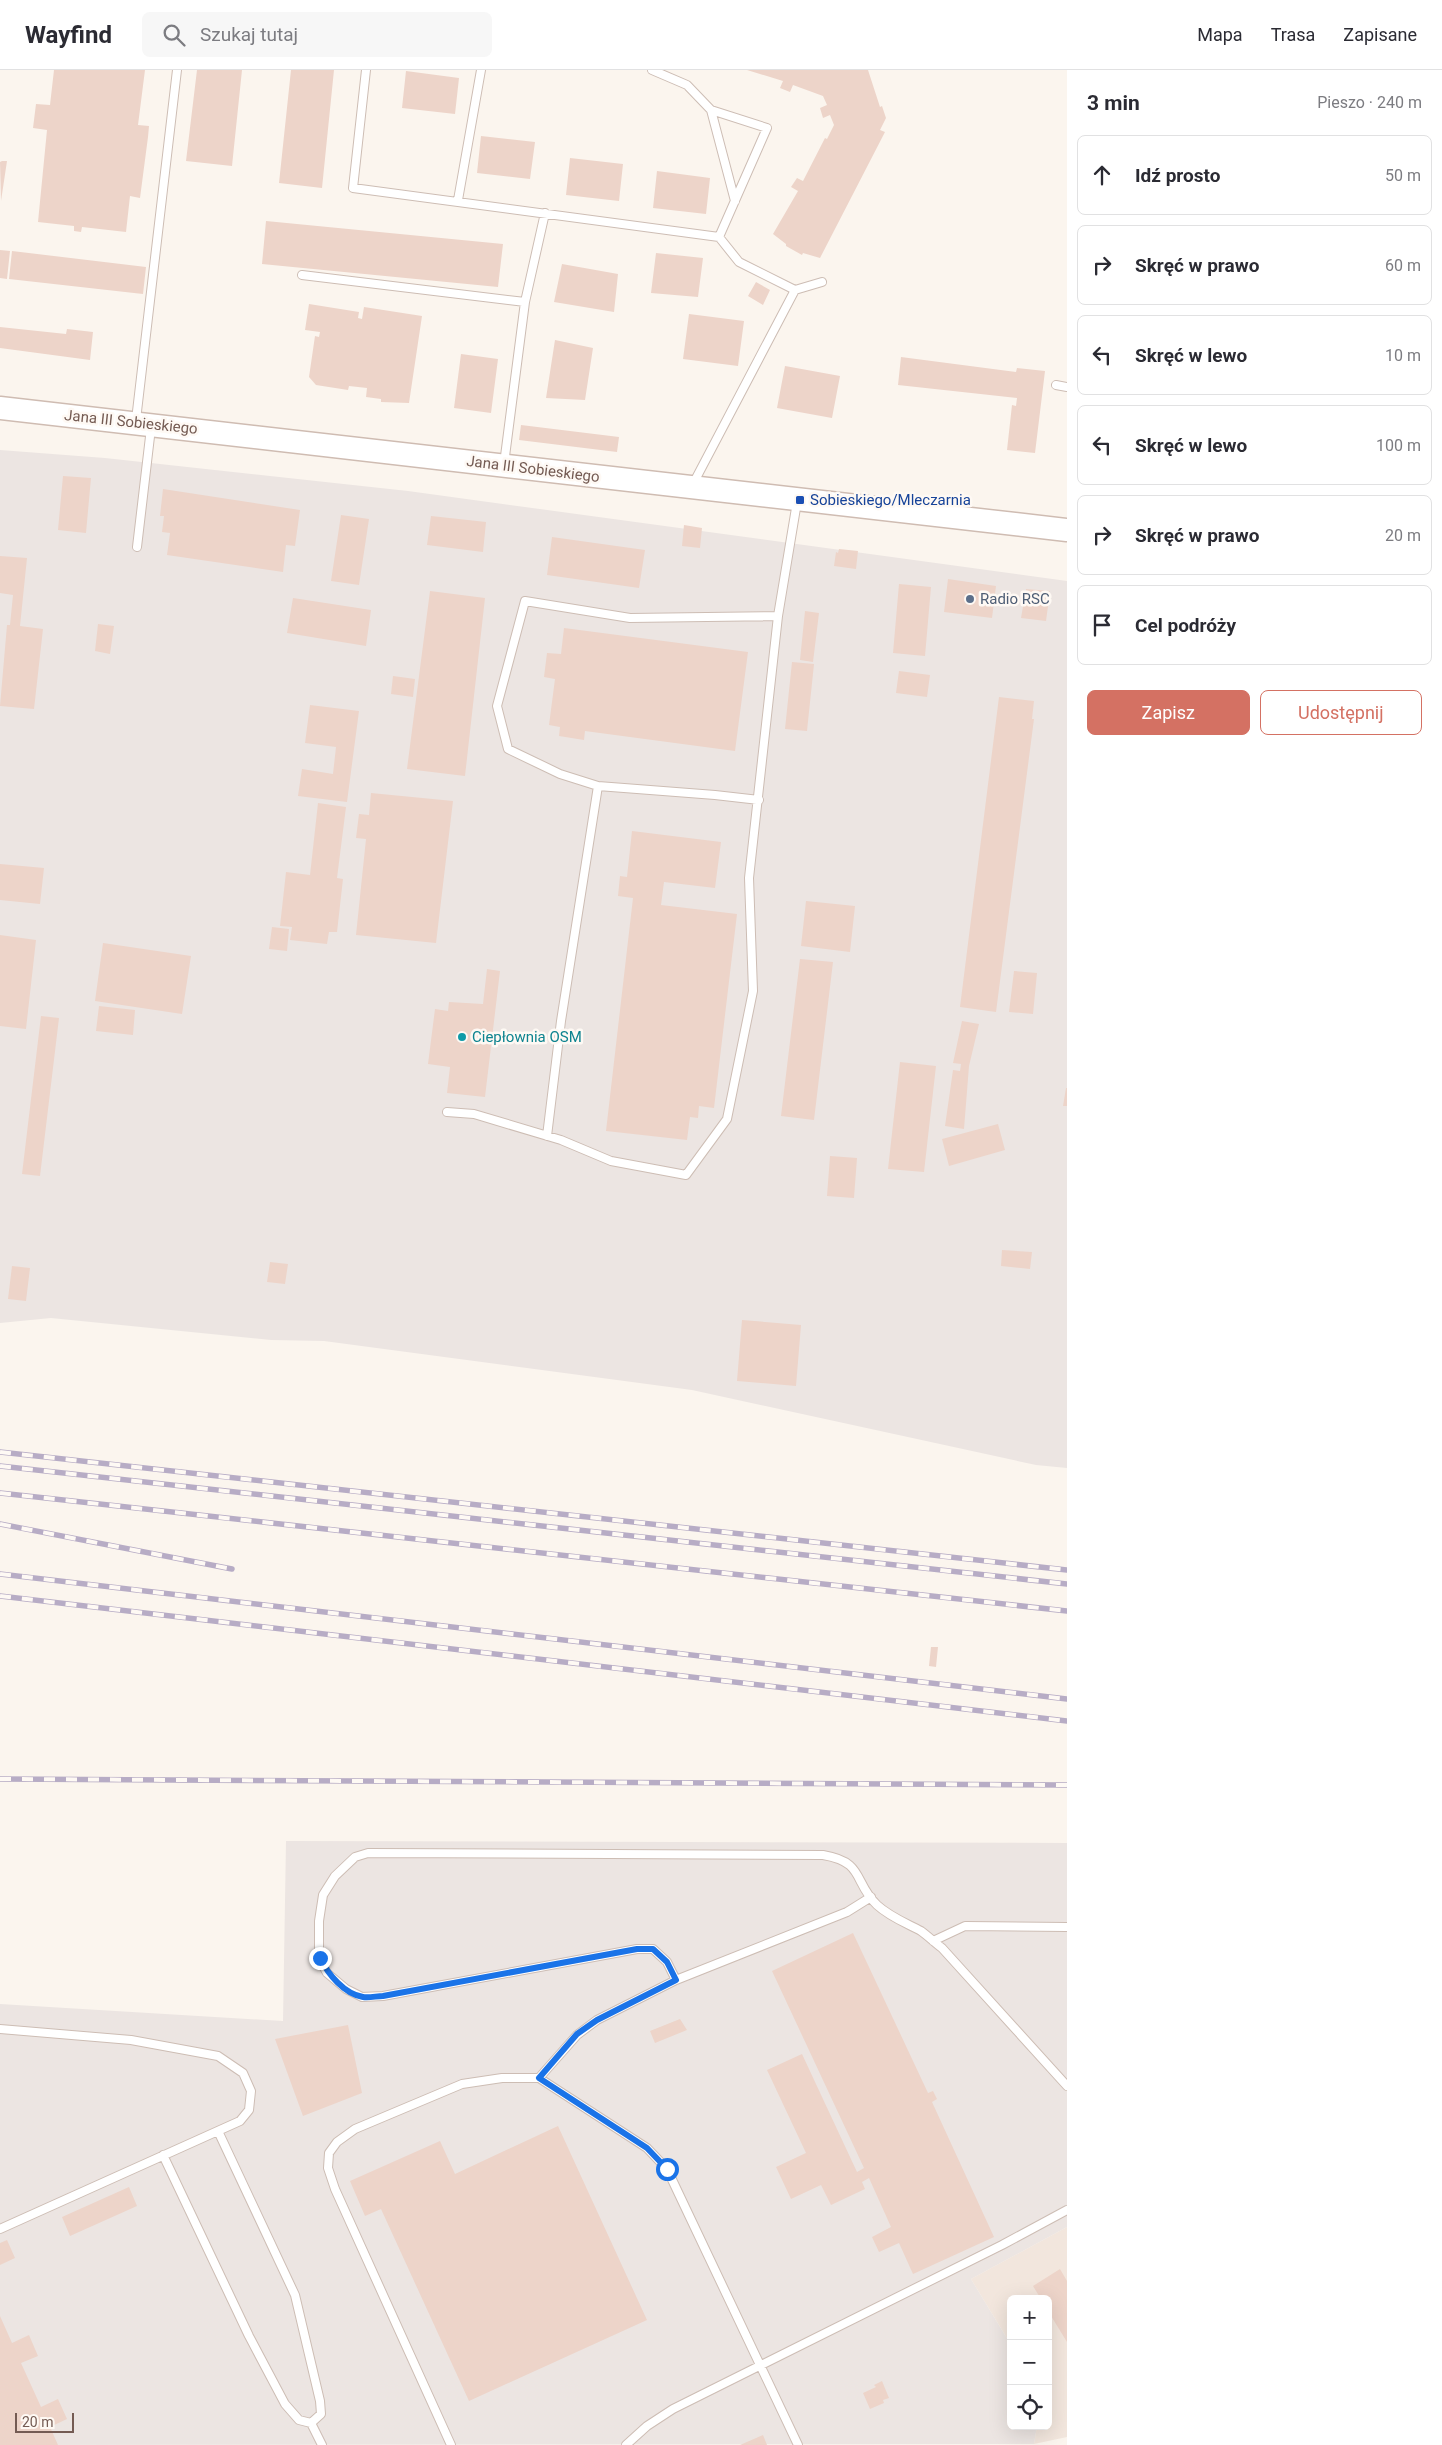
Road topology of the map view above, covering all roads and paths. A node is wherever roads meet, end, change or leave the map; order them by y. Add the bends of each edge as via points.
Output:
1 (177, 70) edge
2 (366, 70) edge
3 (481, 70) edge
4 (652, 70) edge
5 (711, 110) junction
6 (458, 200) junction
7 (735, 201) junction
8 (545, 213) junction
9 (719, 237) junction
10 (302, 275) dead end
11 (822, 282) dead end
12 (795, 290) junction
13 (525, 302) junction
14 (1056, 385) dead end
15 (1067, 387) edge
16 (0, 408) edge
17 (144, 423) junction
18 (504, 466) junction
19 (691, 488) junction
20 (797, 500) junction
21 (1067, 530) edge
22 (137, 547) dead end
23 (778, 616) junction
24 (598, 786) junction
25 (759, 800) junction
26 (447, 1112) dead end
27 (546, 1136) junction
28 (871, 1897) junction
29 (1067, 1927) edge
30 (933, 1941) junction
31 (676, 1980) junction
32 (0, 2029) edge
33 (539, 2078) junction
34 (1067, 2086) edge
35 (218, 2131) junction
36 (164, 2156) junction
37 (1067, 2210) edge
38 (0, 2229) edge
39 (760, 2366) junction
40 (311, 2423) junction
41 (322, 2445) edge
42 (452, 2445) edge
43 (626, 2445) edge
44 (798, 2445) edge

1 - 17 lane
2 - 6 lane via 353,188
3 - 6 lane
4 - 5 lane via 687,85
5 - 7 lane
5 - 7 lane via 767,128
6 - 8 lane
7 - 9 lane
8 - 9 lane
8 - 13 lane
9 - 12 lane via 739,262
10 - 13 lane
11 - 12 lane
12 - 19 lane
13 - 18 lane
14 - 15 lane
16 - 17 main road, Jana III Sobieskiego
17 - 18 main road, Jana III Sobieskiego
17 - 22 lane
18 - 19 main road, Jana III Sobieskiego
19 - 20 main road, Jana III Sobieskiego
20 - 21 main road, Jana III Sobieskiego
20 - 23 lane
23 - 24 lane via 630,618 525,601 496,706 508,749 560,774
23 - 25 lane
24 - 25 lane
24 - 27 lane
25 - 27 lane via 749,878 753,991 727,1119 686,1174 611,1162
26 - 27 lane via 474,1114
28 - 30 lane via 892,1916
28 - 31 lane via 847,1912
28 - 31 lane via 854,1868 840,1858 823,1855 368,1853 355,1857 335,1876 323,1895 319,1921 320,1958 327,1973 362,1997 383,1996 637,1949 653,1949 667,1962
29 - 30 lane via 965,1926
30 - 34 lane
31 - 33 lane via 597,2020 577,2034
32 - 35 lane via 131,2040 218,2056 243,2073 251,2091 249,2110 240,2121
33 - 39 lane via 647,2148 667,2169
33 - 42 lane via 502,2078 462,2084 355,2129 337,2142 329,2153 328,2168 335,2189
35 - 36 lane
35 - 40 lane via 295,2295 320,2401 321,2414
36 - 38 lane
36 - 40 lane via 249,2336 286,2404 299,2420
37 - 39 lane
39 - 43 lane via 673,2409
39 - 44 lane
40 - 41 lane

